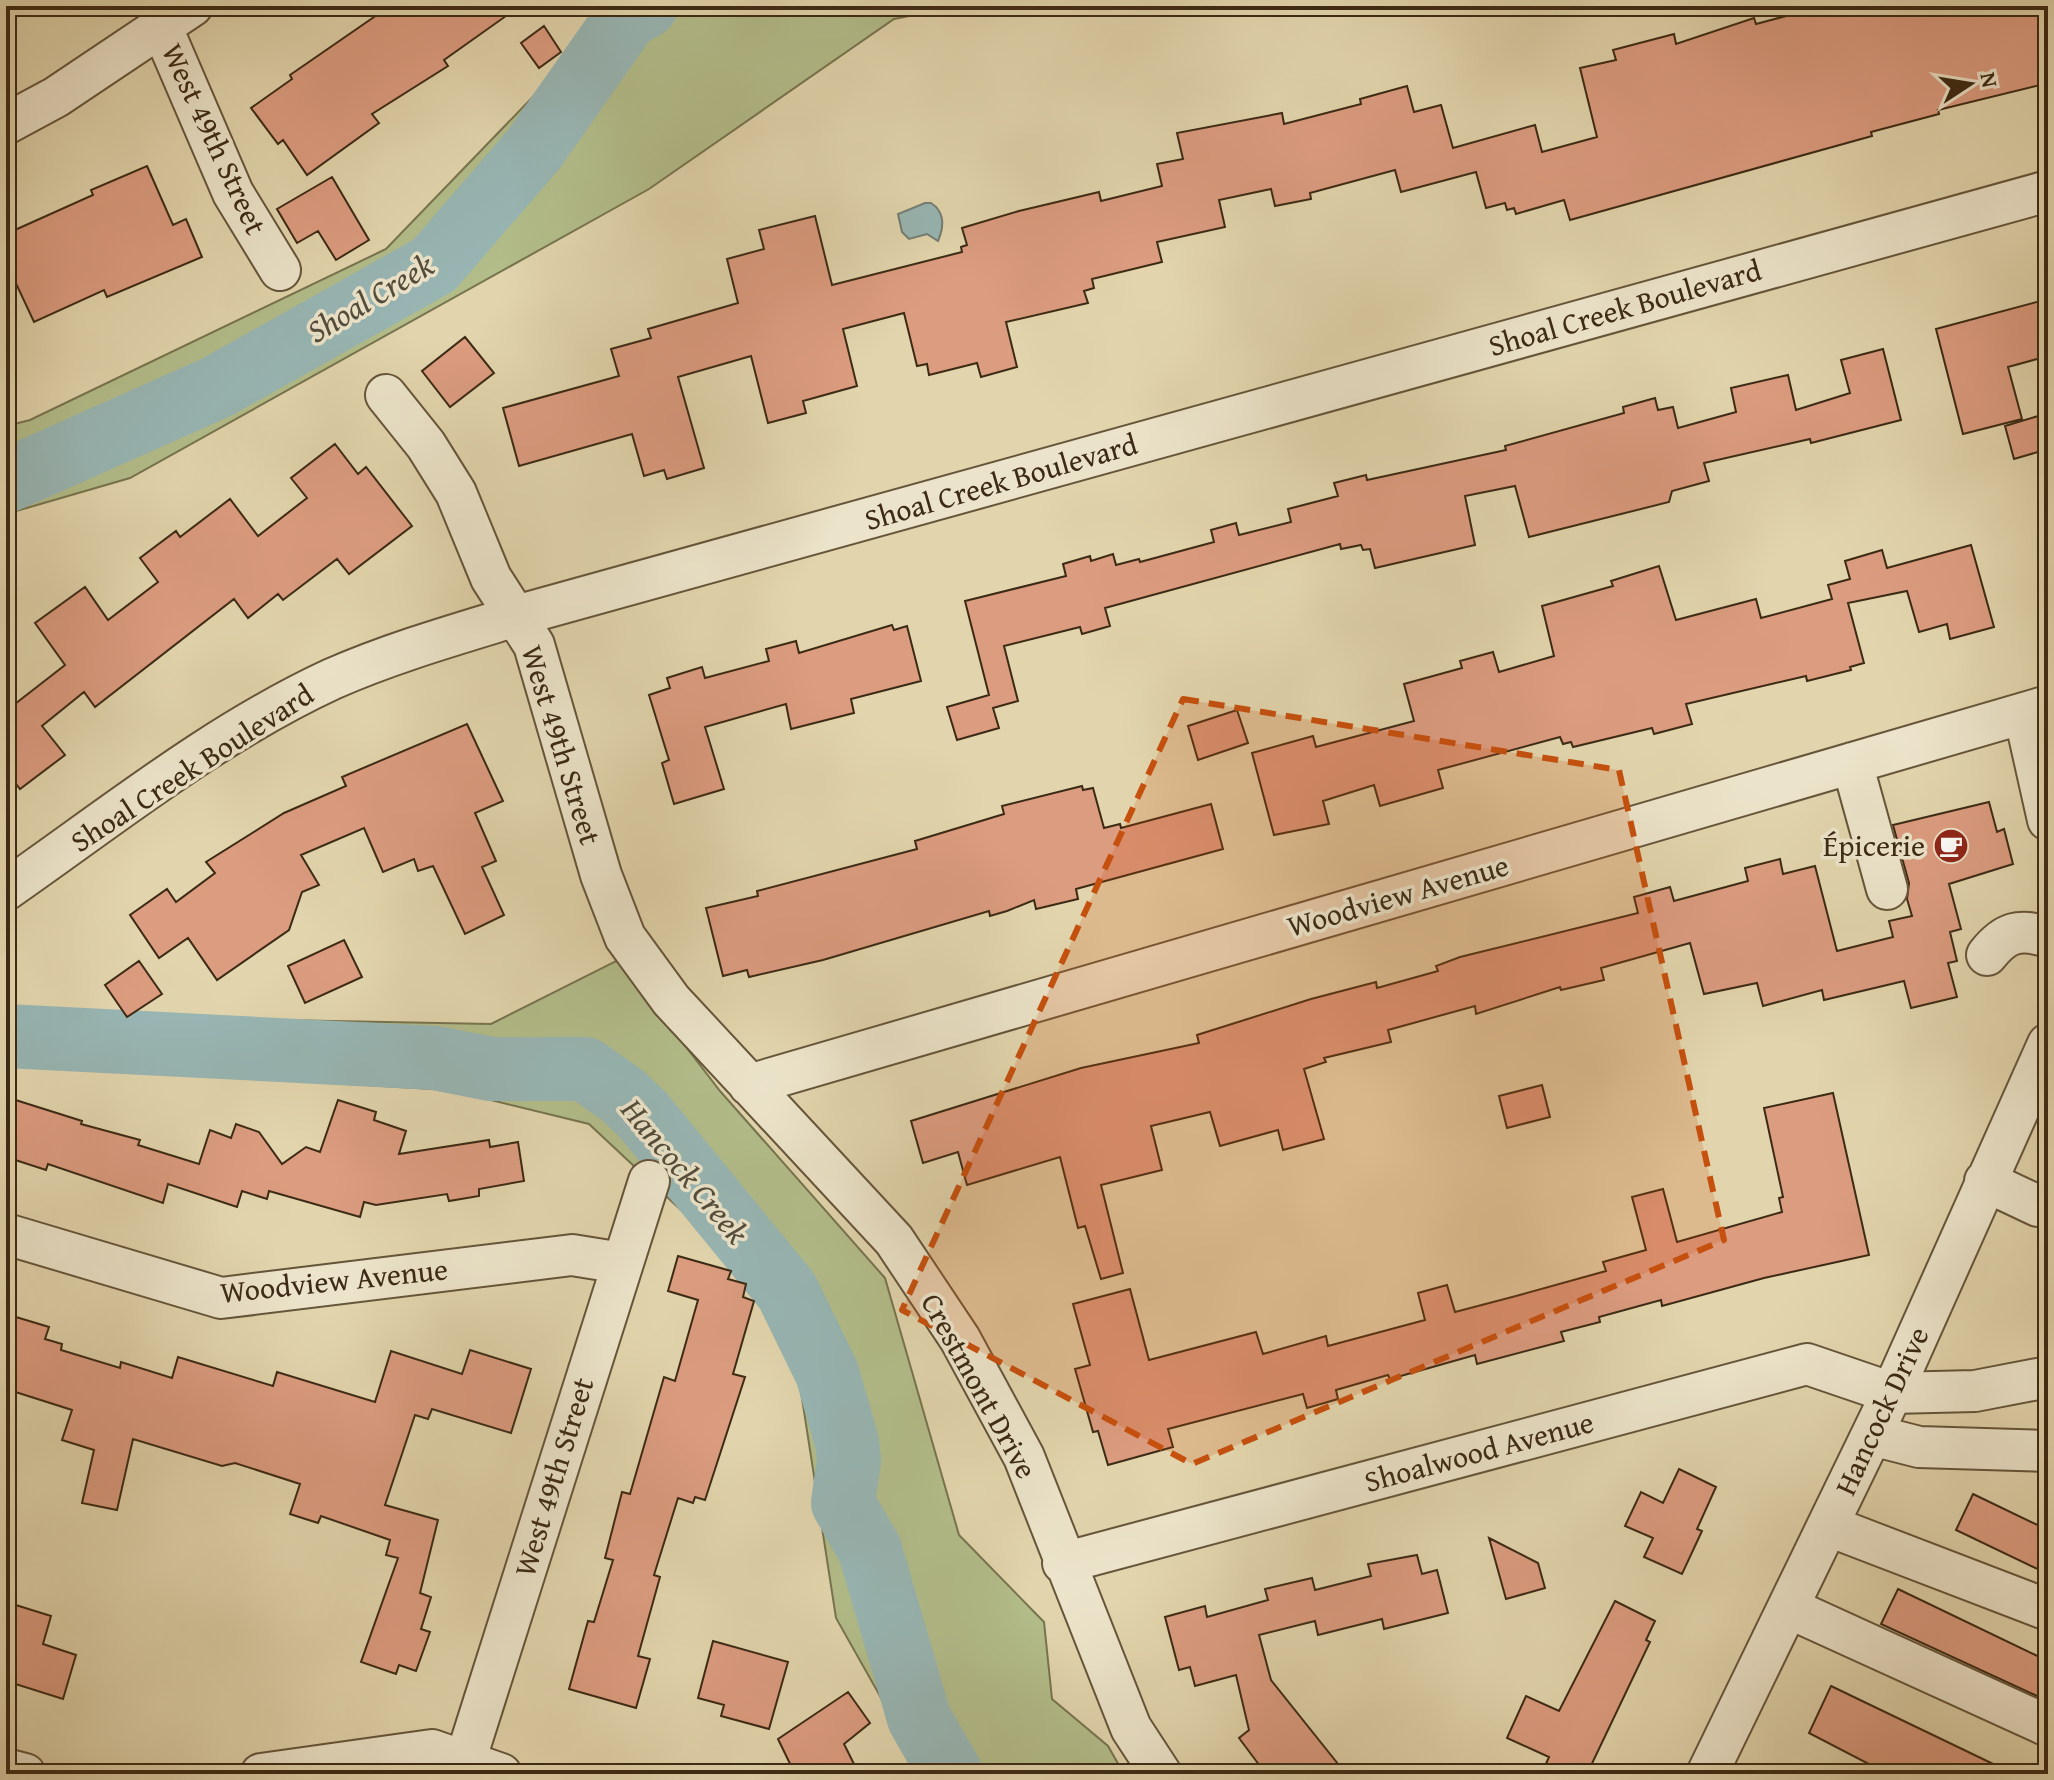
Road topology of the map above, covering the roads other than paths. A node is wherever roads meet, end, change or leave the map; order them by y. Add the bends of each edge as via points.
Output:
1 (171, 13) edge
2 (6, 124) edge
3 (2048, 191) edge
4 (280, 270) dead end
5 (386, 395) dead end
6 (516, 616) junction
7 (2036, 710) edge
8 (1852, 763) junction
9 (2048, 820) edge
10 (1887, 889) dead end
11 (6, 890) edge
12 (2048, 937) edge
13 (1987, 955) dead end
14 (2048, 1044) edge
15 (749, 1085) junction
16 (649, 1181) dead end
17 (1985, 1181) junction
18 (2048, 1205) edge
19 (6, 1234) edge
20 (622, 1263) junction
21 (2048, 1377) edge
22 (1892, 1393) junction
23 (1872, 1435) junction
24 (2048, 1451) edge
25 (1829, 1526) junction
26 (1063, 1563) junction
27 (1789, 1608) junction
28 (2048, 1610) edge
29 (2048, 1726) edge
30 (6, 1769) edge
31 (476, 1770) edge
32 (25, 1774) edge
33 (261, 1774) edge
34 (1161, 1774) edge
35 (1707, 1774) edge

1 - 2 street via 56,97
1 - 4 street, West 49th Street via 233,193
3 - 6 street, Shoal Creek Boulevard
5 - 6 street, West 49th Street via 456,493 491,578
6 - 11 street, Shoal Creek Boulevard via 397,653 292,701 197,757
6 - 15 street, West 49th Street via 534,645 601,875 625,937 671,1000
7 - 8 street, Woodview Avenue
7 - 9 street
8 - 10 street
8 - 15 street, Woodview Avenue
12 - 13 street via 2021,932 2000,939
14 - 17 street, Hancock Drive
15 - 26 street, Crestmont Drive via 894,1240 960,1339 1024,1457
16 - 20 street, West 49th Street
17 - 18 street via 2038,1206
17 - 22 street, Hancock Drive
19 - 20 street, Woodview Avenue via 221,1298 572,1255
20 - 31 street, West 49th Street
21 - 22 street via 1975,1391
22 - 23 street, Hancock Drive
22 - 26 street, Shoalwood Avenue via 1807,1364
23 - 24 street via 1919,1447
23 - 25 street, Hancock Drive
25 - 27 street, Hancock Drive
25 - 28 street
26 - 34 street, Crestmont Drive via 1131,1728
27 - 29 street
27 - 35 street, Hancock Drive
30 - 32 street
31 - 33 street via 432,1750

